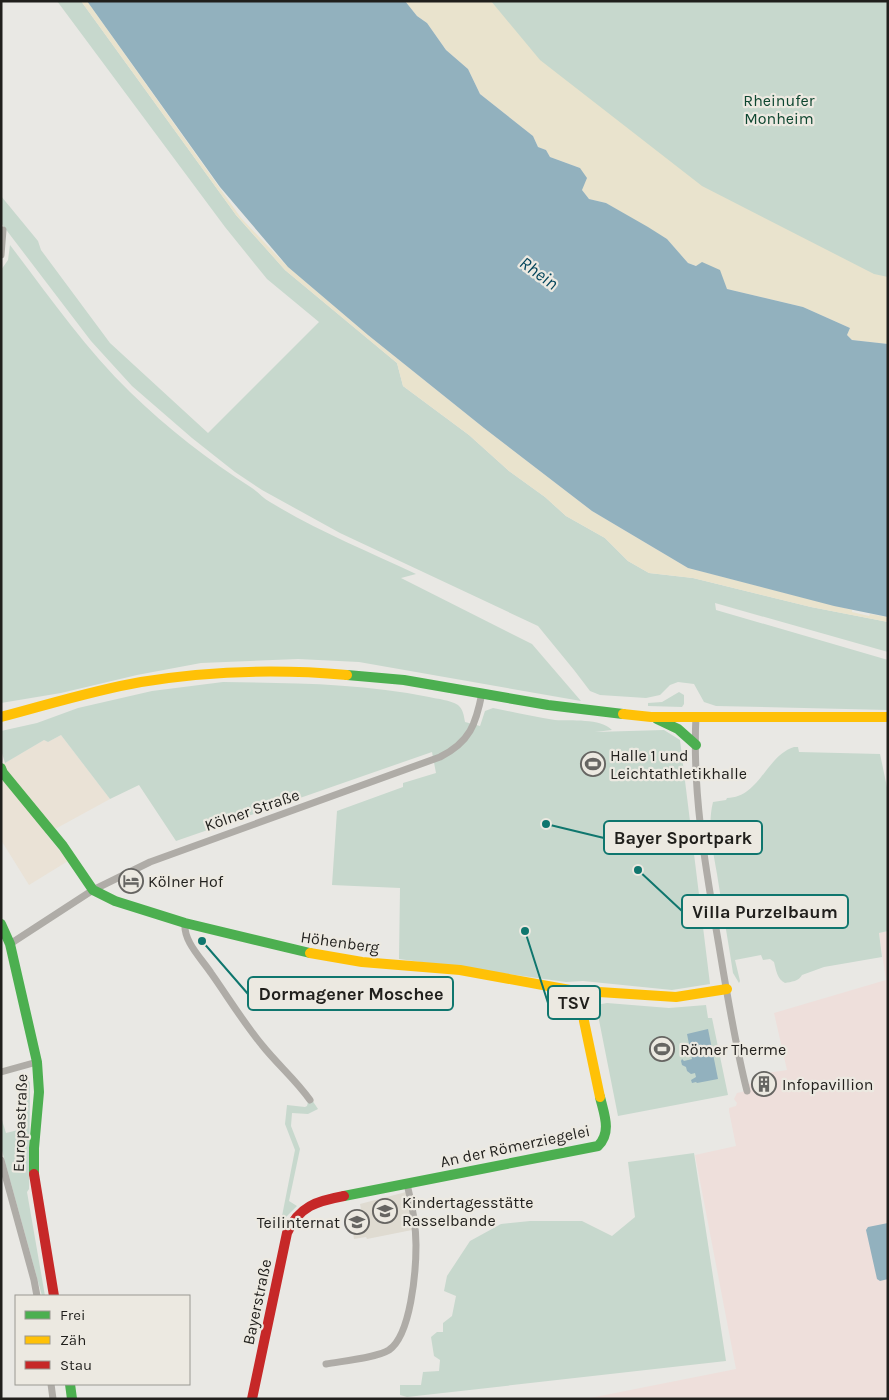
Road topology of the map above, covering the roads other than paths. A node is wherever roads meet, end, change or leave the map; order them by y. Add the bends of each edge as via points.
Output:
1 (3, 230) dead end
2 (1, 255) edge
3 (482, 693) junction
4 (28, 709) junction
5 (1, 710) edge
6 (696, 716) junction
7 (1, 717) edge
8 (651, 717) junction
9 (888, 717) edge
10 (696, 745) junction
11 (1, 768) edge
12 (93, 890) junction
13 (185, 923) junction
14 (1, 924) edge
15 (10, 944) junction
16 (727, 989) junction
17 (589, 996) junction
18 (37, 1062) junction
19 (1, 1072) edge
20 (747, 1091) dead end
21 (310, 1100) dead end
22 (1, 1160) edge
23 (407, 1184) junction
24 (298, 1214) joint
25 (37, 1295) edge
26 (54, 1295) edge
27 (326, 1364) dead end
28 (51, 1385) edge
29 (70, 1385) edge
30 (53, 1399) edge
31 (72, 1399) edge
32 (252, 1399) edge

1 - 2 street
3 - 4 street via 360,675 238,672 141,682
3 - 8 street via 548,706
3 - 12 street, Kölner Straße via 469,735 454,750 150,862
4 - 5 street
4 - 7 street
6 - 8 street
6 - 9 street
6 - 10 street
8 - 10 street via 680,729
10 - 16 street via 701,841
11 - 12 street via 63,846
12 - 13 street, Höhenberg via 115,901
12 - 15 street, Kölner Straße
13 - 17 street, Höhenberg via 296,951 362,962 460,970
13 - 21 street via 184,932 189,942 226,996 260,1043
14 - 15 street, Europastraße
15 - 18 street, Europastraße
16 - 17 street via 676,997 611,992
16 - 20 street
17 - 23 street, An der Römerziegelei via 584,1002 583,1012 607,1129 603,1141 590,1148
18 - 19 street
18 - 26 street, Europastraße via 39,1092 34,1180
22 - 25 street
23 - 24 street, An der Römerziegelei via 318,1202
23 - 27 street via 416,1245 409,1308 400,1338 387,1351 377,1355
24 - 32 street, Bayerstraße via 287,1233
28 - 30 street
29 - 31 street

